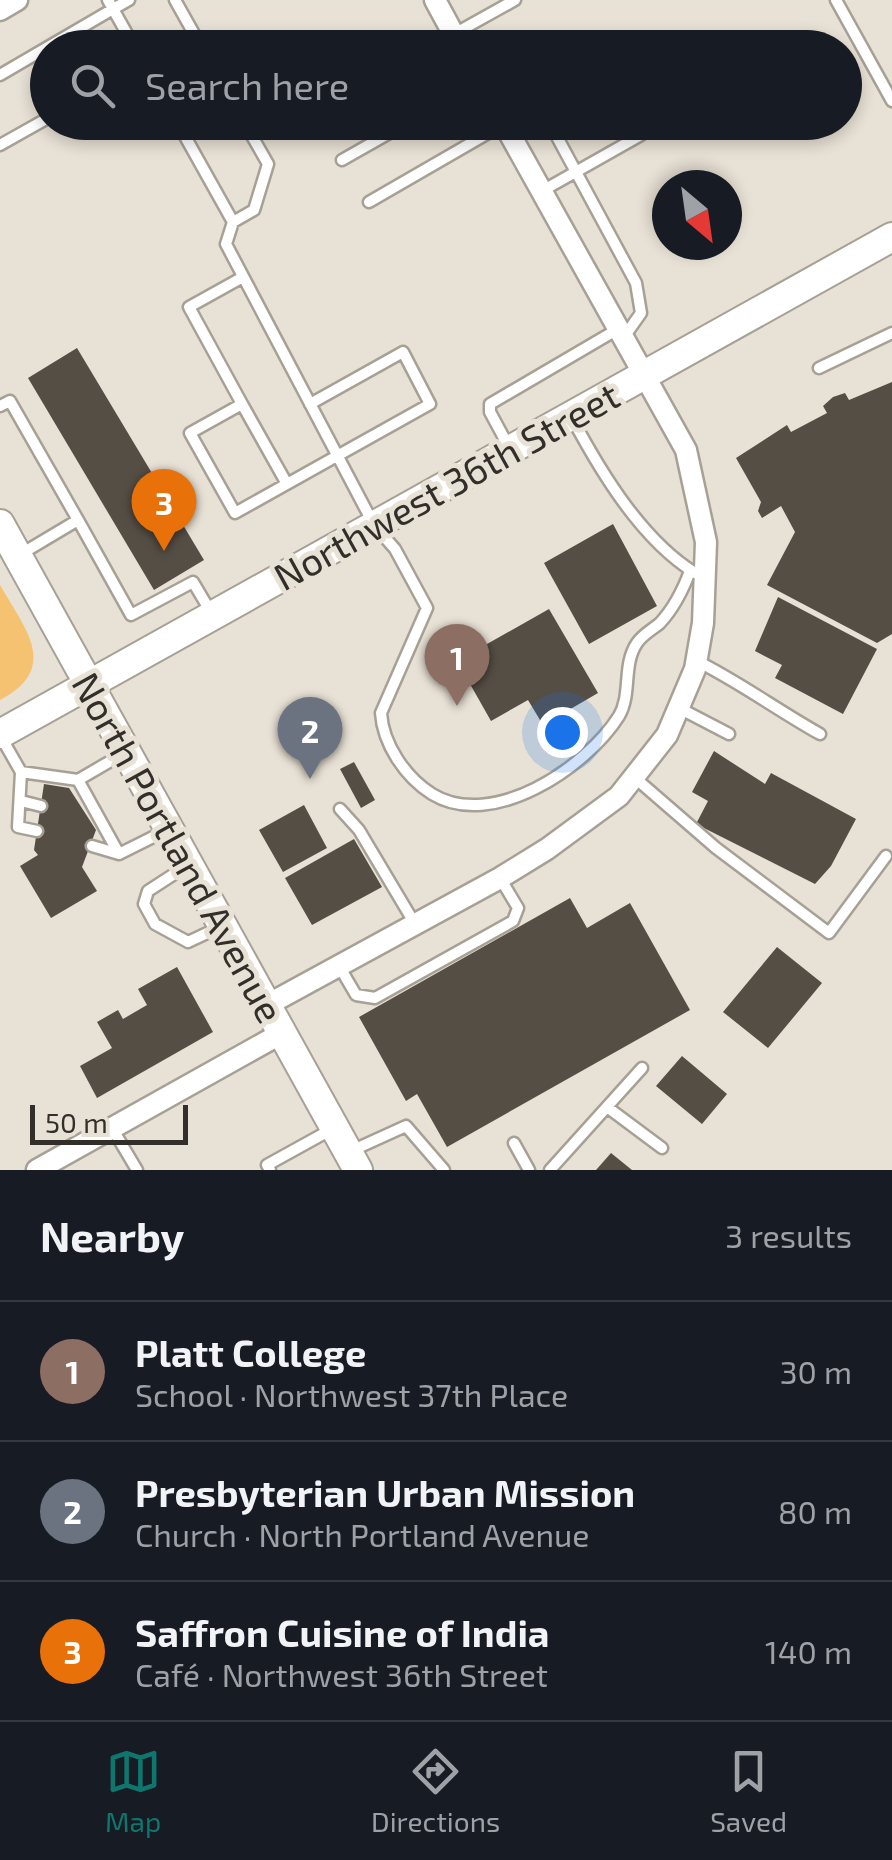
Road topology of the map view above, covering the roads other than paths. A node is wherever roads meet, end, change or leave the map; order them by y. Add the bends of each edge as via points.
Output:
1 (18, 0) edge
2 (130, 0) edge
3 (175, 0) edge
4 (434, 0) edge
5 (515, 0) edge
6 (836, 0) edge
7 (111, 4) edge
8 (0, 10) edge
9 (70, 30) edge
10 (125, 30) edge
11 (192, 30) edge
12 (452, 30) edge
13 (473, 30) edge
14 (853, 30) edge
15 (862, 47) edge
16 (30, 56) edge
17 (0, 75) edge
18 (892, 101) edge
19 (30, 128) edge
20 (187, 140) edge
21 (254, 140) edge
22 (377, 140) edge
23 (474, 140) edge
24 (513, 140) edge
25 (558, 140) edge
26 (631, 140) edge
27 (0, 145) edge
28 (342, 160) dead end
29 (577, 172) junction
30 (542, 192) junction
31 (369, 202) dead end
32 (233, 222) junction
33 (892, 236) edge
34 (243, 277) junction
35 (620, 333) junction
36 (892, 333) edge
37 (819, 368) dead end
38 (645, 375) junction
39 (242, 404) junction
40 (310, 404) junction
41 (0, 406) edge
42 (571, 416) junction
43 (510, 450) junction
44 (338, 456) junction
45 (286, 484) junction
46 (78, 520) junction
47 (0, 524) edge
48 (374, 526) junction
49 (18, 556) junction
50 (698, 575) junction
51 (212, 615) junction
52 (696, 665) junction
53 (89, 684) junction
54 (678, 708) junction
55 (729, 734) dead end
56 (820, 734) dead end
57 (0, 735) edge
58 (126, 751) junction
59 (21, 772) junction
60 (634, 777) junction
61 (78, 780) junction
62 (21, 801) junction
63 (41, 806) dead end
64 (340, 808) dead end
65 (90, 819) dead end
66 (103, 822) junction
67 (170, 828) junction
68 (37, 831) dead end
69 (92, 846) dead end
70 (119, 854) junction
71 (886, 856) dead end
72 (190, 864) junction
73 (500, 878) junction
74 (416, 924) junction
75 (224, 926) junction
76 (338, 966) junction
77 (267, 1005) junction
78 (282, 1033) junction
79 (642, 1068) dead end
80 (607, 1106) junction
81 (335, 1127) junction
82 (112, 1128) junction
83 (514, 1143) dead end
84 (662, 1148) dead end
85 (354, 1161) edge
86 (265, 1168) edge
87 (38, 1170) edge
88 (137, 1170) edge
89 (444, 1170) edge
90 (529, 1170) edge
91 (550, 1170) edge

1 - 8 street
2 - 7 lane
3 - 11 lane
4 - 12 street
5 - 13 lane
6 - 14 lane
7 - 9 lane
7 - 10 lane
15 - 18 lane
16 - 17 lane
19 - 27 lane
20 - 32 lane
21 - 32 lane via 268,164 254,210
22 - 28 lane
23 - 31 lane
24 - 30 street
25 - 29 lane
26 - 29 lane
29 - 30 lane
29 - 35 lane via 642,301 638,321
30 - 35 street
32 - 34 lane via 226,244
33 - 38 main road, Northwest 36th Street
34 - 39 lane via 189,307
34 - 40 lane
35 - 38 street
35 - 43 lane via 490,404
36 - 37 lane
38 - 42 main road, Northwest 36th Street
38 - 50 street via 686,450 706,542
39 - 45 lane
39 - 45 lane via 190,433 235,513
40 - 44 lane
40 - 44 lane via 403,352 430,404
41 - 46 lane via 10,401
42 - 43 main road, Northwest 36th Street
42 - 50 lane via 649,533
43 - 48 main road, Northwest 36th Street
44 - 45 lane
44 - 48 lane
46 - 49 lane
46 - 51 lane via 131,615 192,582
47 - 49 main road, North Portland Avenue
48 - 50 lane via 395,549 427,608 381,713 382,731 420,787 464,807 522,795 559,774 606,732 621,712 627,662 638,642
48 - 51 main road, Northwest 36th Street
49 - 53 main road, North Portland Avenue
50 - 52 street
51 - 53 main road, Northwest 36th Street
52 - 54 street
52 - 56 lane via 753,689 762,702
53 - 57 main road, Northwest 36th Street
53 - 58 main road, North Portland Avenue
54 - 55 lane
54 - 60 street via 667,735
57 - 59 lane
58 - 61 lane
58 - 67 main road, North Portland Avenue
59 - 61 lane
59 - 62 lane
60 - 71 lane via 829,933
60 - 73 street via 547,850
61 - 66 lane
62 - 63 lane
62 - 68 lane via 18,827
64 - 74 lane
65 - 66 lane
66 - 70 lane
67 - 70 lane
67 - 72 main road, North Portland Avenue
69 - 70 lane
72 - 75 main road, North Portland Avenue
72 - 75 lane via 148,891 144,904 155,924 175,939 198,941
73 - 74 street
73 - 76 lane via 518,908 513,921 375,998 356,995
74 - 76 street
75 - 77 main road, North Portland Avenue
76 - 77 street
77 - 78 main road, North Portland Avenue
78 - 81 main road, North Portland Avenue
78 - 82 street
79 - 80 lane
80 - 84 lane
80 - 91 lane
81 - 85 main road, North Portland Avenue
81 - 86 lane
82 - 87 street
82 - 88 lane
83 - 90 lane
85 - 89 lane via 406,1126

